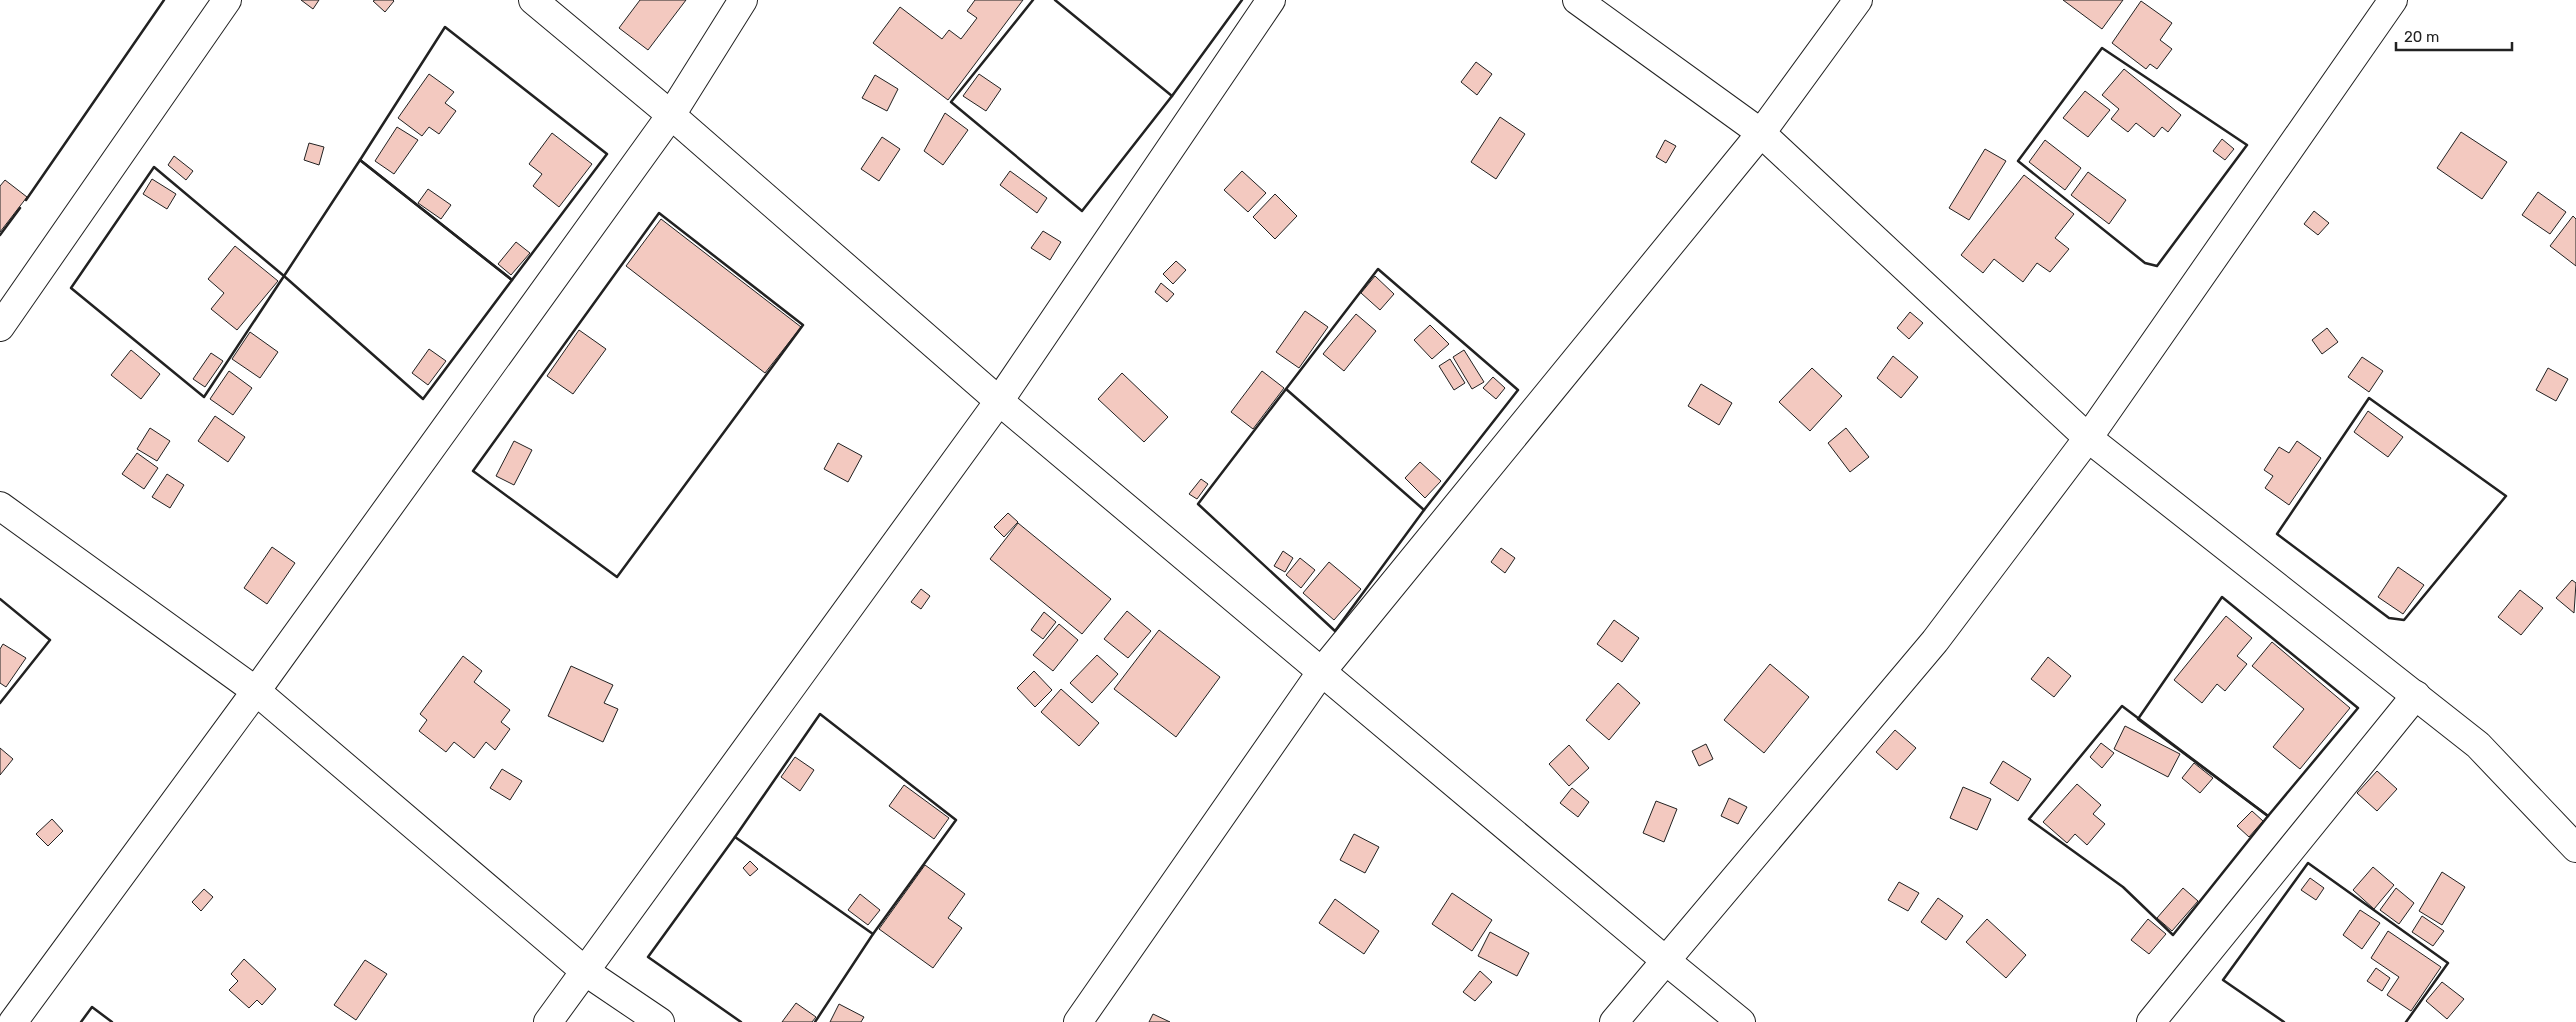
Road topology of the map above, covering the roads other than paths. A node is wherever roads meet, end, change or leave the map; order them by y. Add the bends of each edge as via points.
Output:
1 (227, 0) edge
2 (533, 0) edge
3 (743, 0) edge
4 (1271, 0) edge
5 (1577, 0) edge
6 (1858, 0) edge
7 (2393, 0) edge
8 (670, 115) junction
9 (1761, 133) junction
10 (0, 327) edge
11 (999, 401) junction
12 (2088, 438) junction
13 (0, 506) edge
14 (1322, 671) junction
15 (256, 691) junction
16 (2416, 695) junction
17 (2576, 848) edge
18 (1665, 960) junction
19 (586, 972) junction
20 (13, 1022) edge
21 (548, 1022) edge
22 (660, 1022) edge
23 (1078, 1022) edge
24 (1614, 1022) edge
25 (1741, 1022) edge
26 (2151, 1022) edge

1 - 10 street
2 - 8 street
3 - 8 street
4 - 11 street
5 - 9 street
6 - 9 street
7 - 12 street
8 - 11 street
8 - 15 street
9 - 12 street
9 - 14 street
11 - 14 street
11 - 19 street
12 - 16 street
12 - 18 street via 1935,641
13 - 15 street
14 - 18 street
14 - 23 street
15 - 19 street
15 - 20 street
16 - 17 street via 2478,745
16 - 26 street
18 - 24 street
18 - 25 street
19 - 21 street
19 - 22 street

